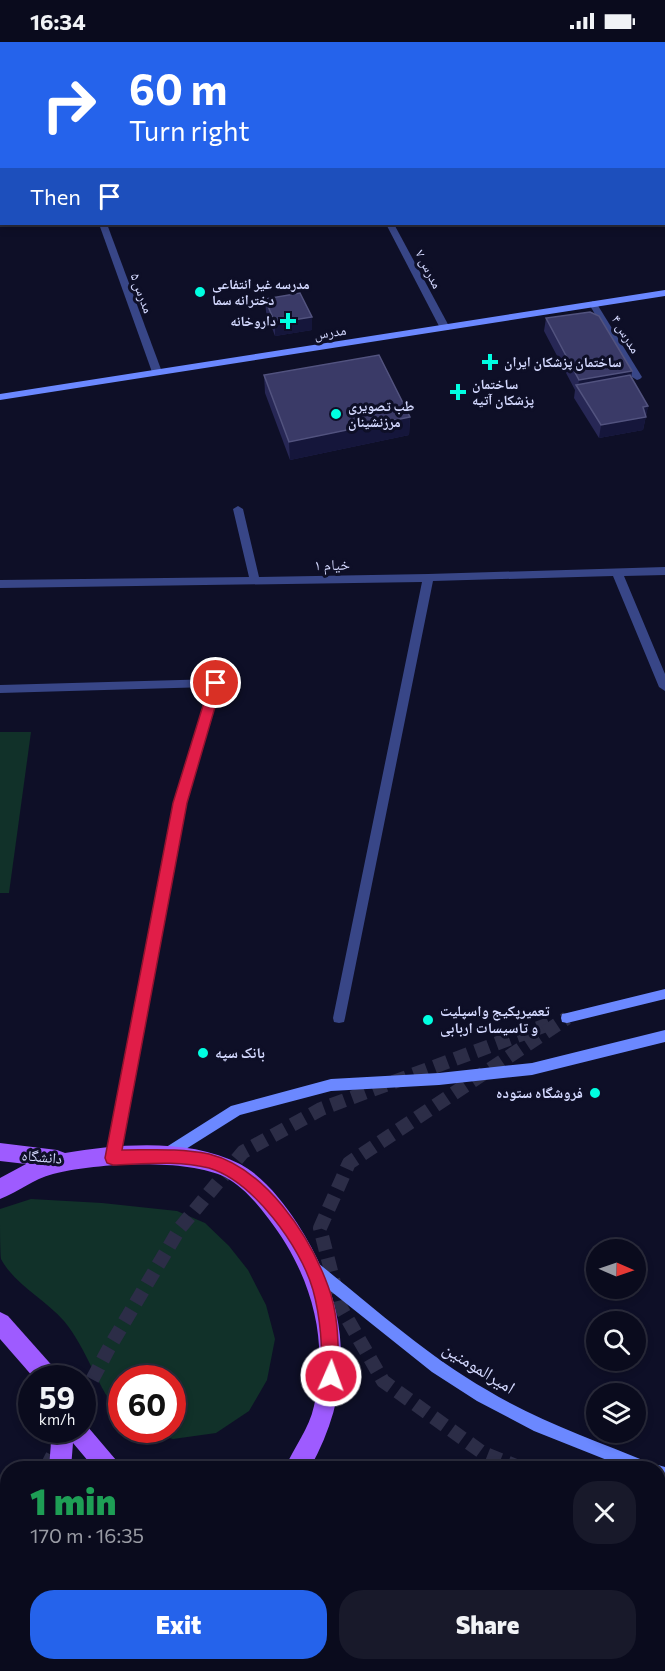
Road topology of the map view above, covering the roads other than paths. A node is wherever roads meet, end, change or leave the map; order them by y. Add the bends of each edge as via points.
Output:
1 (103, 225) edge
2 (391, 225) edge
3 (665, 293) edge
4 (593, 304) junction
5 (445, 328) junction
6 (157, 372) junction
7 (637, 377) dead end
8 (0, 397) edge
9 (238, 508) dead end
10 (665, 571) edge
11 (618, 572) junction
12 (428, 578) junction
13 (255, 581) junction
14 (0, 584) edge
15 (665, 687) edge
16 (0, 689) edge
17 (665, 994) edge
18 (339, 1018) dead end
19 (567, 1018) tunnel mouth
20 (665, 1036) edge
21 (0, 1152) edge
22 (164, 1156) junction
23 (113, 1158) junction
24 (83, 1160) junction
25 (0, 1190) edge
26 (313, 1268) junction
27 (0, 1323) edge
28 (37, 1365) edge
29 (62, 1443) edge
30 (88, 1443) edge
31 (61, 1461) edge
32 (102, 1461) edge
33 (302, 1461) edge
34 (627, 1461) edge

1 - 6 street, مدرس ۵
2 - 5 street, مدرس ۷
3 - 4 street, مدرس
4 - 5 street, مدرس
4 - 7 street, مدرس ۴
5 - 6 street, مدرس
6 - 8 street, مدرس
9 - 13 street
10 - 11 street, خیام ۱
11 - 12 street, خیام ۱
11 - 15 street
12 - 13 street, خیام ۱
12 - 18 street
13 - 14 street, خیام ۱
16 - 23 street via 216,683 180,803
17 - 19 street
20 - 22 street via 532,1069 332,1085 294,1094 236,1110
21 - 24 main road, دانشگاه
22 - 23 main road
22 - 26 main road via 210,1162 233,1171 268,1200
23 - 24 main road
24 - 25 main road via 37,1169
26 - 33 main road via 327,1311 331,1376 323,1412
26 - 34 street, امیرالمومنین via 437,1367 482,1396 539,1426
27 - 28 main road
29 - 31 main road
30 - 32 main road

